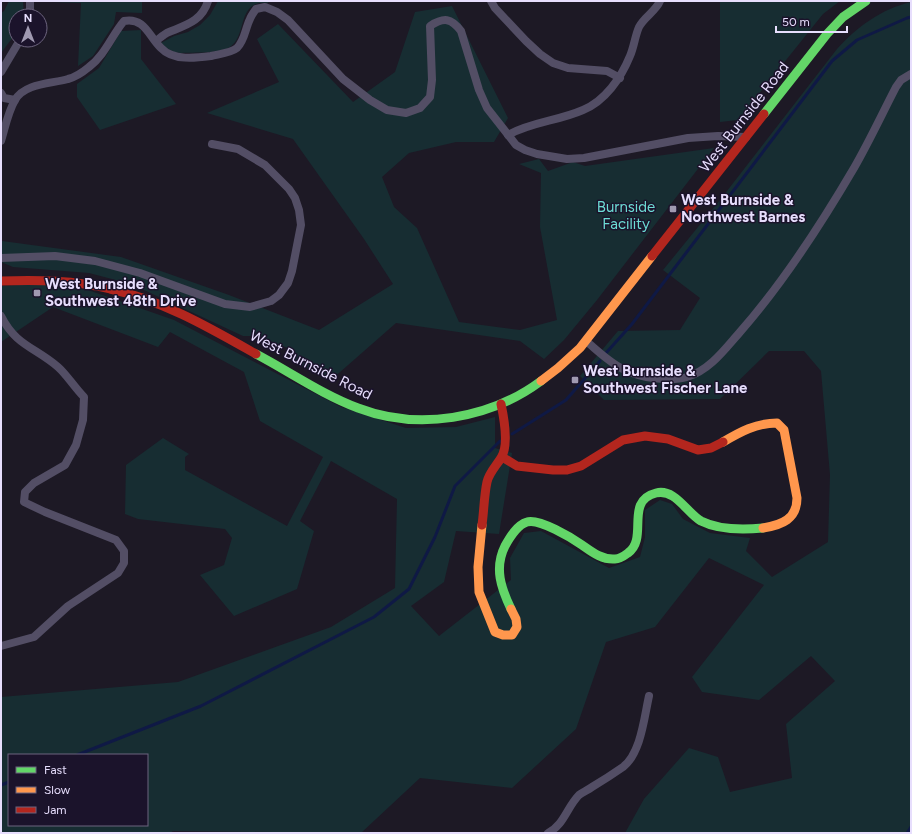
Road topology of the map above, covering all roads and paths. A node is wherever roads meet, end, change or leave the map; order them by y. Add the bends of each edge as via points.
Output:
1 (208, 1) edge
2 (491, 1) edge
3 (660, 1) edge
4 (866, 1) edge
5 (156, 41) junction
6 (15, 48) edge
7 (1, 72) edge
8 (911, 74) edge
9 (620, 78) junction
10 (1, 93) edge
11 (15, 100) junction
12 (508, 135) junction
13 (746, 137) junction
14 (1, 141) edge
15 (212, 144) dead end
16 (1, 258) edge
17 (1, 281) edge
18 (1, 316) edge
19 (586, 341) junction
20 (501, 404) junction
21 (502, 457) junction
22 (1, 646) edge
23 (649, 696) dead end
24 (548, 833) edge

1 - 5 street via 193,22 168,32
2 - 9 street via 526,41 553,63 568,68 607,72
3 - 9 street via 640,26
4 - 13 street, West Burnside Road via 843,17 827,34
5 - 11 street via 136,20 124,21 99,59 90,67 69,79 32,87 21,92
5 - 12 street via 161,49 173,55 193,58 224,54 237,48 256,9 265,7 288,20 343,79 370,100 387,110 406,112 420,108 430,97 430,26 440,20 450,20 461,31 487,108
6 - 7 street
8 - 19 street via 901,80 896,87 854,167 811,239 750,321 714,361 687,378 640,376 624,370
9 - 12 street via 584,110 518,129
10 - 11 street via 4,98
11 - 14 street
12 - 13 street via 516,145 525,150 567,159 688,138
13 - 19 street, West Burnside Road
15 - 16 street via 238,149 266,165 289,188 295,198 301,225 292,271 288,283 279,295 271,300 250,306 225,304 140,273 95,261 55,256
17 - 20 street, West Burnside Road via 35,279 75,282 112,289 146,300 245,348 344,402 383,415 410,418 452,417 468,415
18 - 22 street via 6,327 21,343 58,367 84,397 83,420 76,445 65,465 34,483 25,492 24,502 116,540 124,551 124,563 118,574 68,606 34,637
19 - 20 street, West Burnside Road via 545,379
20 - 21 street via 506,422
21 - 21 street via 517,466 567,470 581,466 623,440 656,437 704,450 751,426 766,422 777,423 784,430 798,498 797,506 789,520 771,528 720,528 693,516 676,497 659,492 651,494 643,499 639,506 636,547 622,558 612,560 541,524 525,522 511,536 501,556 500,580 517,628 512,635 503,635 495,632 482,601 478,582 485,490 491,472
23 - 24 street via 642,731 630,760 581,794 560,824

